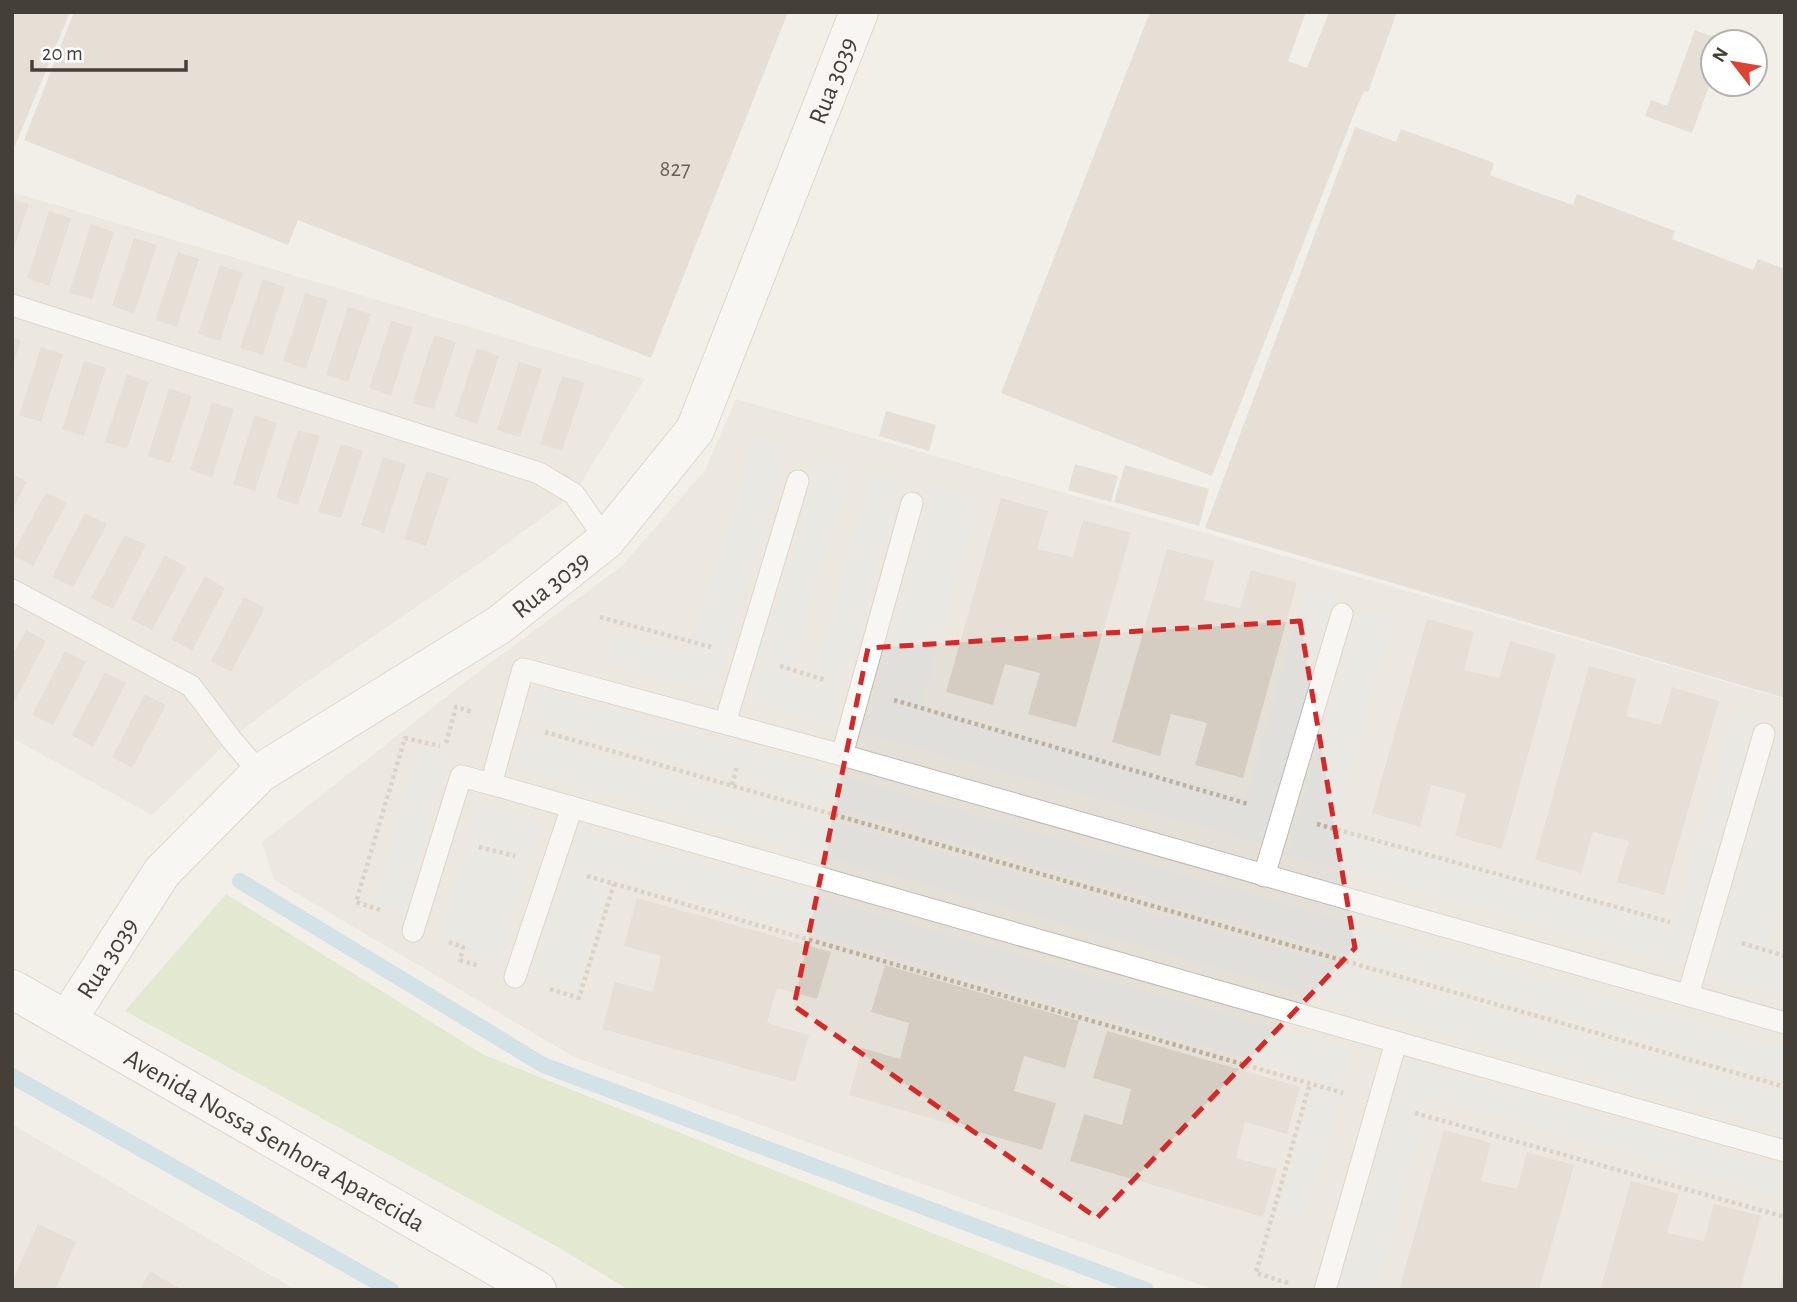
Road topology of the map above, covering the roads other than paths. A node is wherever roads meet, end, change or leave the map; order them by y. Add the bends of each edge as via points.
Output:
1 (859, 12) edge
2 (12, 305) edge
3 (798, 481) dead end
4 (912, 503) dead end
5 (606, 540) junction
6 (12, 590) edge
7 (1342, 614) dead end
8 (725, 723) junction
9 (1764, 734) dead end
10 (842, 755) junction
11 (260, 773) junction
12 (491, 784) junction
13 (572, 807) junction
14 (1264, 876) junction
15 (413, 931) dead end
16 (515, 977) dead end
17 (12, 989) edge
18 (1688, 995) junction
19 (67, 1020) junction
20 (1785, 1023) edge
21 (1396, 1042) junction
22 (1785, 1151) edge
23 (537, 1290) edge
24 (1325, 1290) edge

1 - 5 street, Rua 3039 via 695,430
2 - 5 lane via 539,473 574,495
3 - 8 lane
4 - 10 lane
5 - 11 street, Rua 3039 via 499,625
6 - 11 lane via 191,686
7 - 14 lane
8 - 10 lane
8 - 12 lane via 523,669
9 - 18 lane
10 - 14 lane
11 - 19 street, Rua 3039 via 162,873
12 - 13 lane
12 - 15 lane via 461,776
13 - 16 lane
13 - 21 lane
14 - 18 lane
17 - 19 street, Avenida Nossa Senhora Aparecida
18 - 20 lane
19 - 23 street, Avenida Nossa Senhora Aparecida
21 - 22 lane
21 - 24 lane

